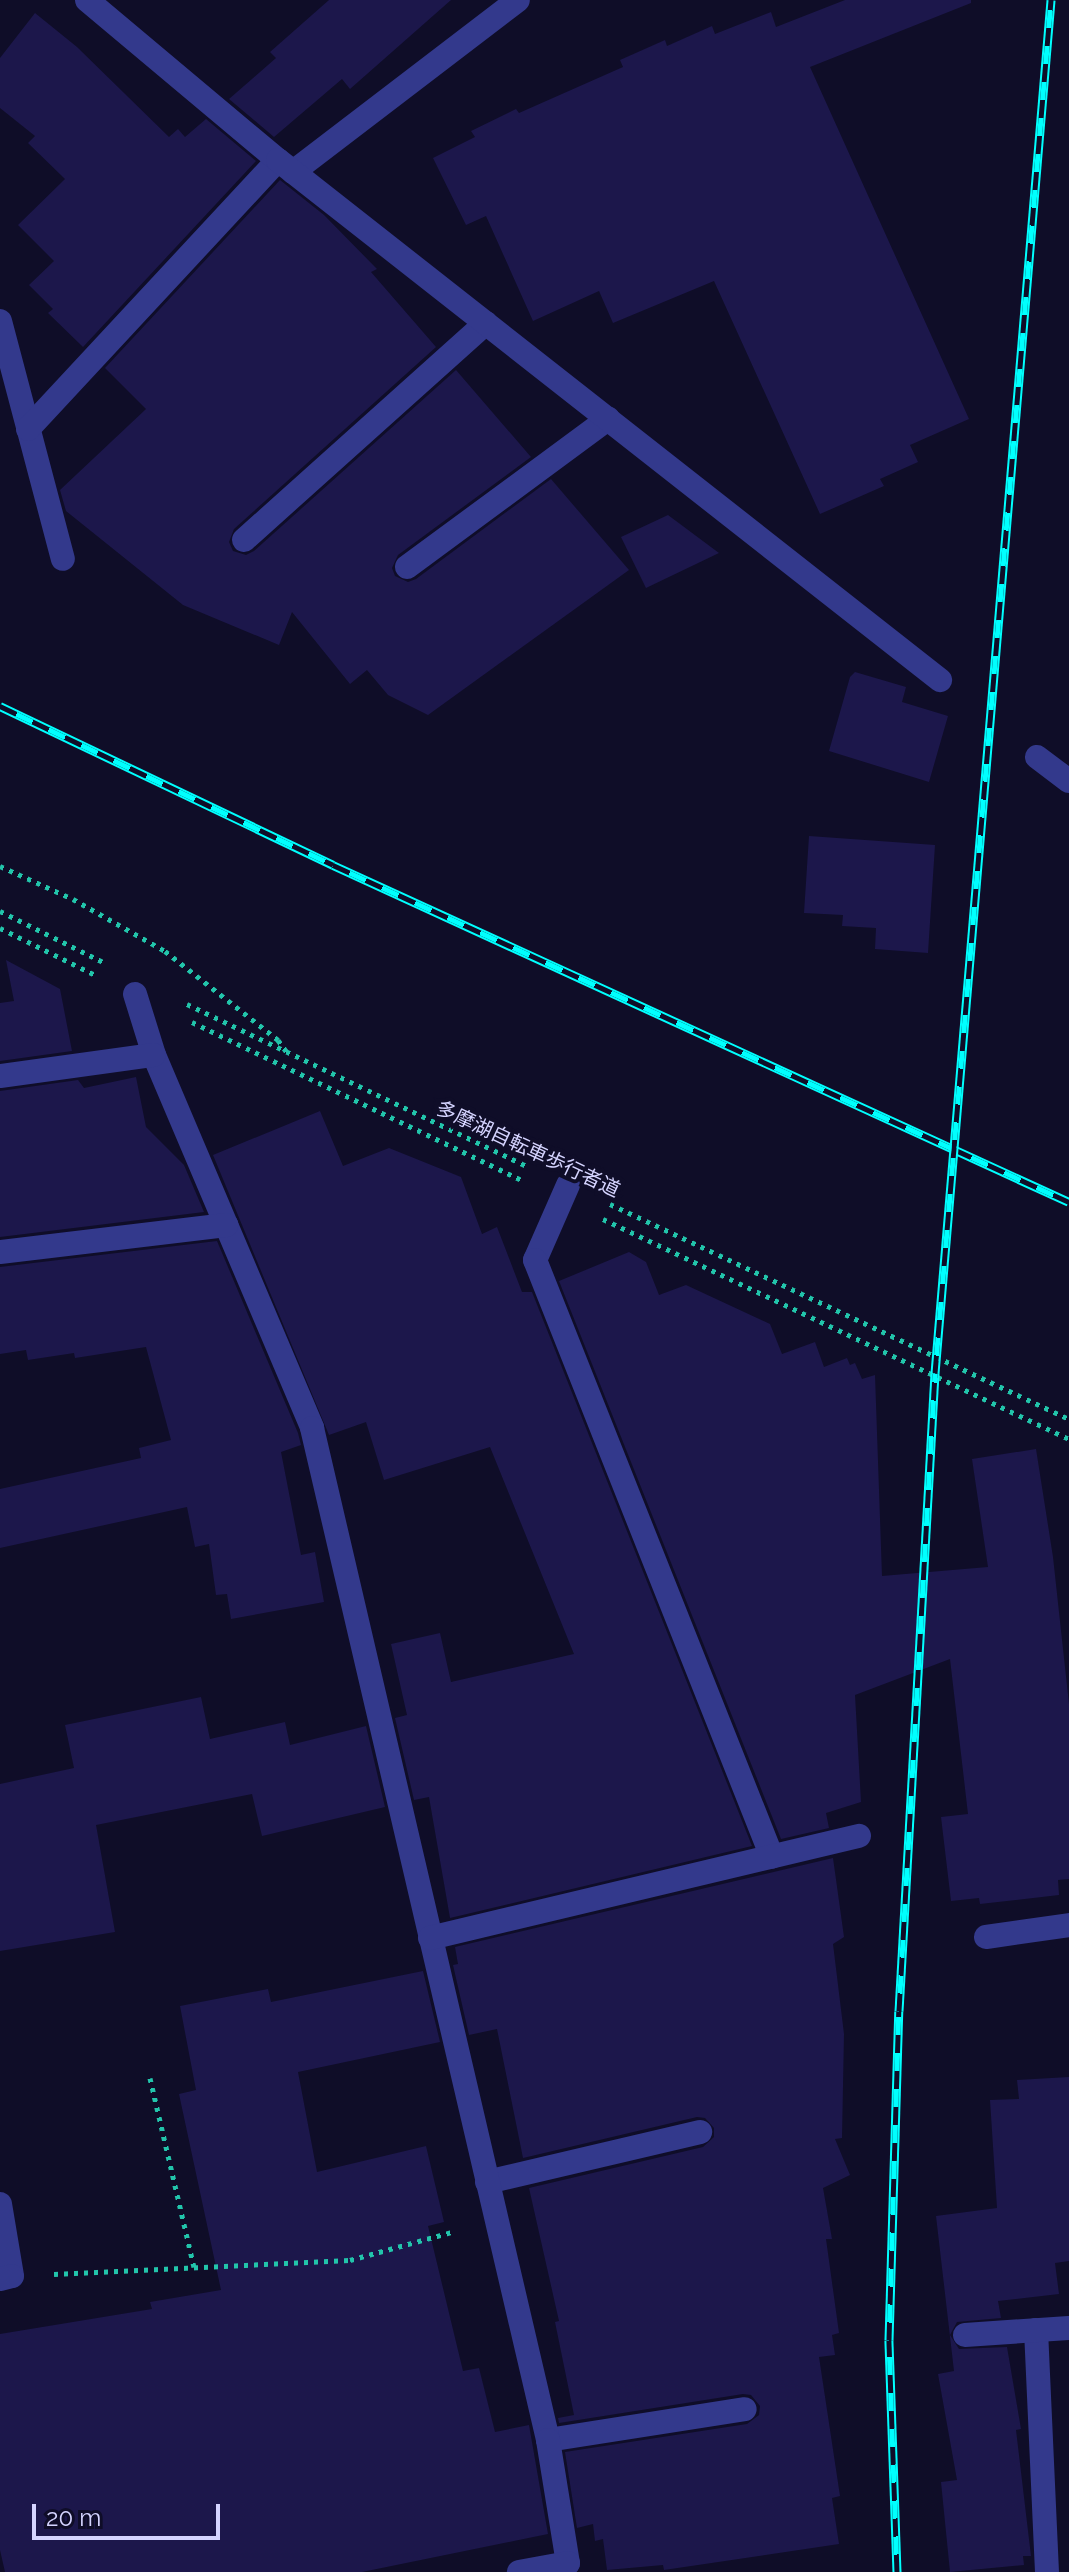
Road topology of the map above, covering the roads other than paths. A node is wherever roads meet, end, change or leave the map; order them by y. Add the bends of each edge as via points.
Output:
1 (87, 0) edge
2 (518, 0) edge
3 (285, 166) junction
4 (486, 323) junction
5 (0, 324) edge
6 (608, 419) junction
7 (28, 429) junction
8 (244, 540) dead end
9 (63, 559) dead end
10 (407, 567) dead end
11 (940, 680) dead end
12 (1037, 757) dead end
13 (1069, 781) edge
14 (135, 994) road end
15 (154, 1055) junction
16 (0, 1076) edge
17 (568, 1185) road end
18 (226, 1225) junction
19 (0, 1252) edge
20 (859, 1836) dead end
21 (772, 1857) junction
22 (1069, 1925) edge
23 (986, 1937) dead end
24 (430, 1938) junction
25 (700, 2132) dead end
26 (487, 2182) junction
27 (0, 2204) edge
28 (6, 2278) edge
29 (1069, 2328) edge
30 (1036, 2330) junction
31 (965, 2335) dead end
32 (745, 2409) dead end
33 (548, 2440) junction
34 (519, 2572) edge
35 (1047, 2572) edge

1 - 3 street
2 - 3 street
3 - 4 street
3 - 7 street
4 - 6 street
4 - 8 street
5 - 7 street
6 - 10 street
6 - 11 street
7 - 9 street
12 - 13 street
14 - 15 street
15 - 16 street
15 - 18 street
17 - 21 street via 535,1260
18 - 19 street
18 - 24 street via 312,1428
20 - 21 street
21 - 24 street
22 - 23 street
24 - 26 street
25 - 26 street
26 - 33 street
27 - 28 street
29 - 30 street
30 - 31 street
30 - 35 street
32 - 33 street
33 - 34 street via 568,2563

